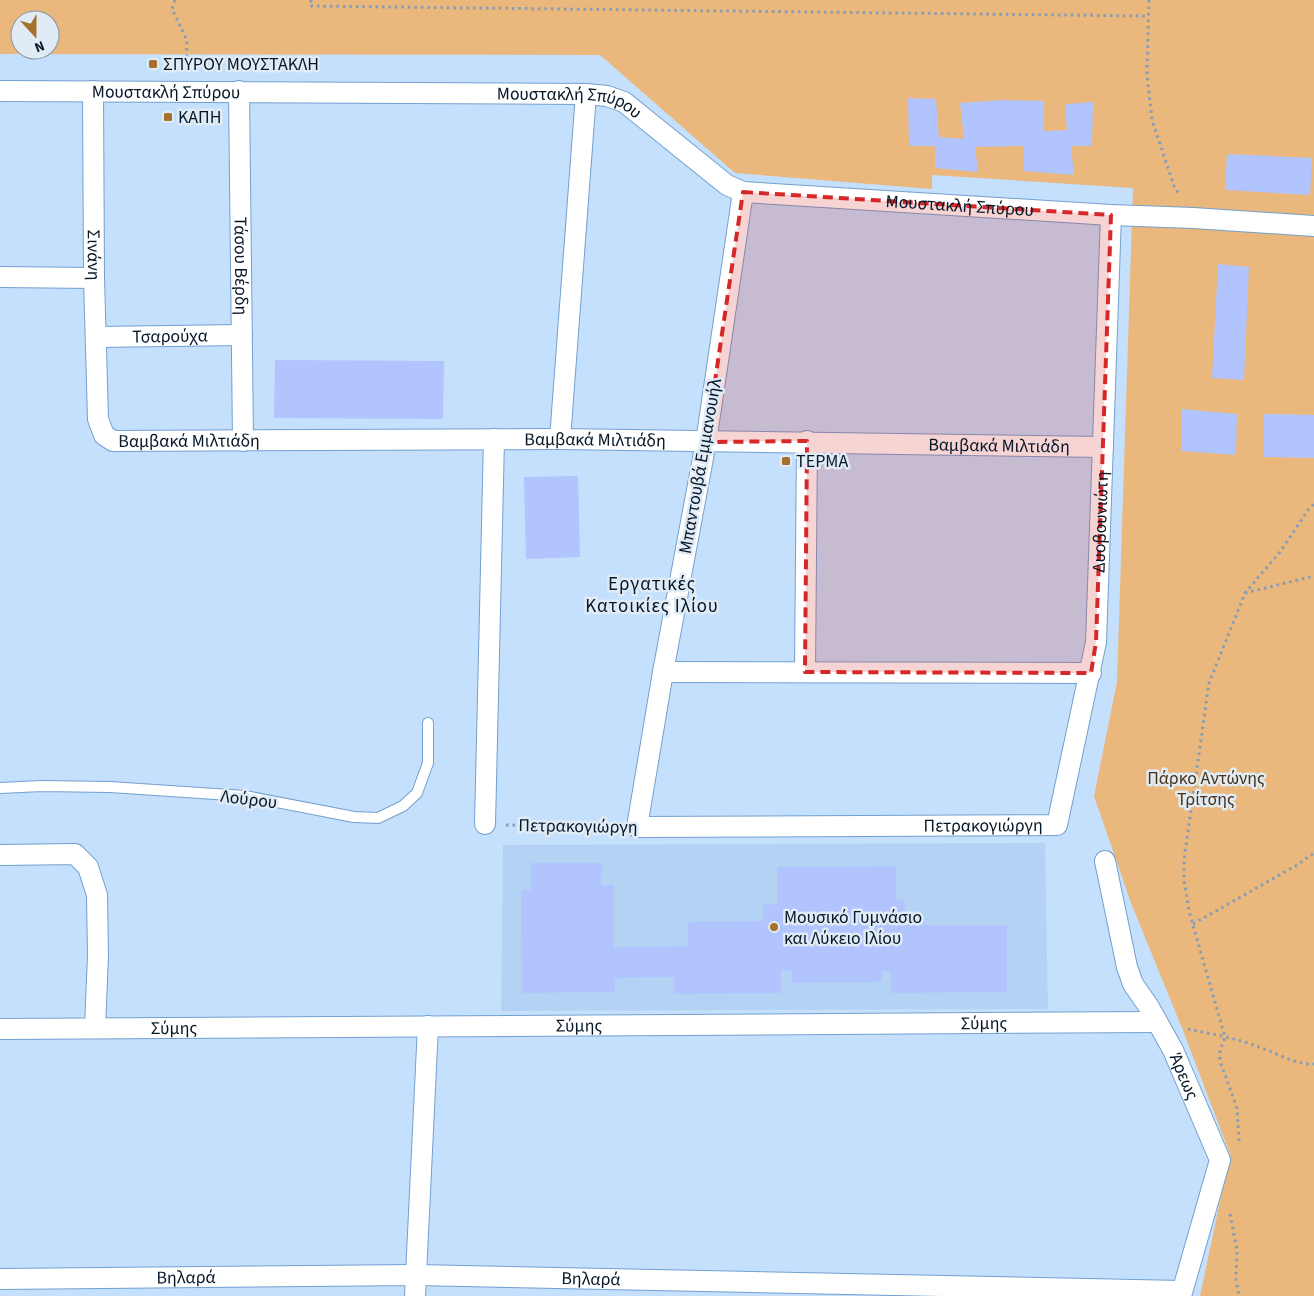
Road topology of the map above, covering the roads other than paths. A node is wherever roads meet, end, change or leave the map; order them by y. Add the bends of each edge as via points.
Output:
1 (0, 91) edge
2 (93, 91) junction
3 (240, 91) junction
4 (586, 94) junction
5 (743, 192) junction
6 (1111, 215) junction
7 (1314, 226) edge
8 (0, 278) edge
9 (94, 278) junction
10 (242, 335) junction
11 (96, 336) junction
12 (98, 420) joint
13 (494, 439) junction
14 (560, 439) junction
15 (243, 441) junction
16 (807, 441) junction
17 (706, 442) junction
18 (1103, 446) junction
19 (663, 672) junction
20 (805, 672) junction
21 (1091, 673) junction
22 (428, 723) dead end
23 (0, 788) edge
24 (485, 824) road end
25 (1057, 825) joint
26 (637, 827) joint
27 (0, 855) edge
28 (1104, 861) dead end
29 (1157, 1022) junction
30 (428, 1026) junction
31 (95, 1028) junction
32 (0, 1029) edge
33 (416, 1276) junction
34 (0, 1280) edge
35 (1181, 1294) edge
36 (415, 1296) edge

1 - 2 street, Μουστακλή Σπύρου
2 - 3 street, Μουστακλή Σπύρου
2 - 9 street, Σινάνη
3 - 4 street, Μουστακλή Σπύρου
3 - 10 street, Τάσου Βέρδη
4 - 5 street, Μουστακλή Σπύρου via 624,102 727,185
4 - 14 street
5 - 6 street, Μουστακλή Σπύρου
5 - 17 street, Μπαντουβά Εμμανουήλ
6 - 7 street, Μουστακλή Σπύρου
6 - 18 street, Δυοβουνιώτη
8 - 9 street
9 - 11 street, Σινάνη
10 - 11 street, Τσαρούχα
10 - 15 street, Τάσου Βέρδη
11 - 12 street, Σινάνη
12 - 15 street, Βαμβακά Μιλτιάδη via 104,435 113,441
13 - 14 street, Βαμβακά Μιλτιάδη
13 - 15 street, Βαμβακά Μιλτιάδη
13 - 24 street
14 - 17 street, Βαμβακά Μιλτιάδη
16 - 17 street, Βαμβακά Μιλτιάδη
16 - 18 street, Βαμβακά Μιλτιάδη
16 - 20 street
17 - 19 street, Μπαντουβά Εμμανουήλ
18 - 21 street, Δυοβουνιώτη via 1096,642
19 - 20 street
19 - 26 street, Μπαντουβά Εμμανουήλ
20 - 21 street
21 - 25 street, Δυοβουνιώτη
22 - 23 lane, Λούρου via 428,763 416,793 403,806 378,818 354,817 245,796 110,787
25 - 26 street, Πετρακογιώργη
27 - 31 street via 75,854 88,867 97,895
28 - 29 street, Άρεως via 1127,967 1133,984
29 - 30 street, Σύμης
29 - 35 street, Άρεως via 1183,1071 1220,1160
30 - 31 street, Σύμης
30 - 33 street
31 - 32 street, Σύμης
33 - 34 street, Βηλαρά
33 - 35 street, Βηλαρά
33 - 36 street

